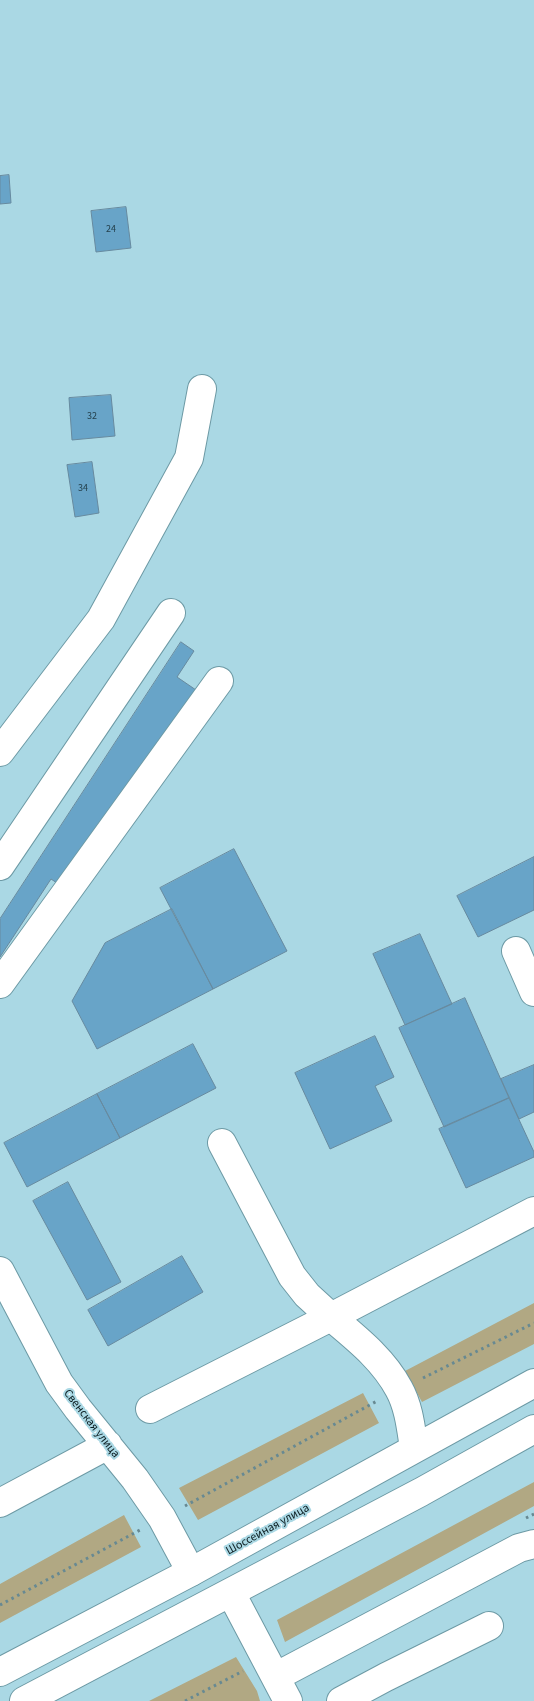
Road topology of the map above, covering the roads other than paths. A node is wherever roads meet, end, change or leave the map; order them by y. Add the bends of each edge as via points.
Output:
1 (202, 389) dead end
2 (171, 613) dead end
3 (219, 682) dead end
4 (0, 752) edge
5 (0, 866) edge
6 (516, 951) dead end
7 (0, 984) edge
8 (534, 992) edge
9 (222, 1143) dead end
10 (534, 1211) edge
11 (0, 1271) edge
12 (331, 1317) junction
13 (534, 1383) edge
14 (150, 1409) dead end
15 (534, 1429) edge
16 (108, 1446) junction
17 (414, 1448) junction
18 (0, 1503) edge
19 (534, 1544) edge
20 (191, 1572) junction
21 (231, 1593) junction
22 (489, 1626) dead end
23 (0, 1672) edge
24 (277, 1676) junction
25 (24, 1701) edge
26 (288, 1701) edge
27 (341, 1701) edge

1 - 4 main road via 189,458 101,619
2 - 5 main road
3 - 7 main road
6 - 8 main road
9 - 12 main road via 292,1276
10 - 12 main road
11 - 16 main road, Свенская улица via 59,1383
12 - 14 main road
12 - 17 main road via 370,1350 400,1389
13 - 17 main road, Шоссейная улица
15 - 21 main road
16 - 18 main road
16 - 20 main road, Свенская улица via 162,1518
17 - 20 main road, Шоссейная улица
19 - 24 main road via 519,1548
20 - 23 main road, Шоссейная улица
21 - 24 main road
21 - 25 main road
22 - 27 main road
24 - 26 main road

